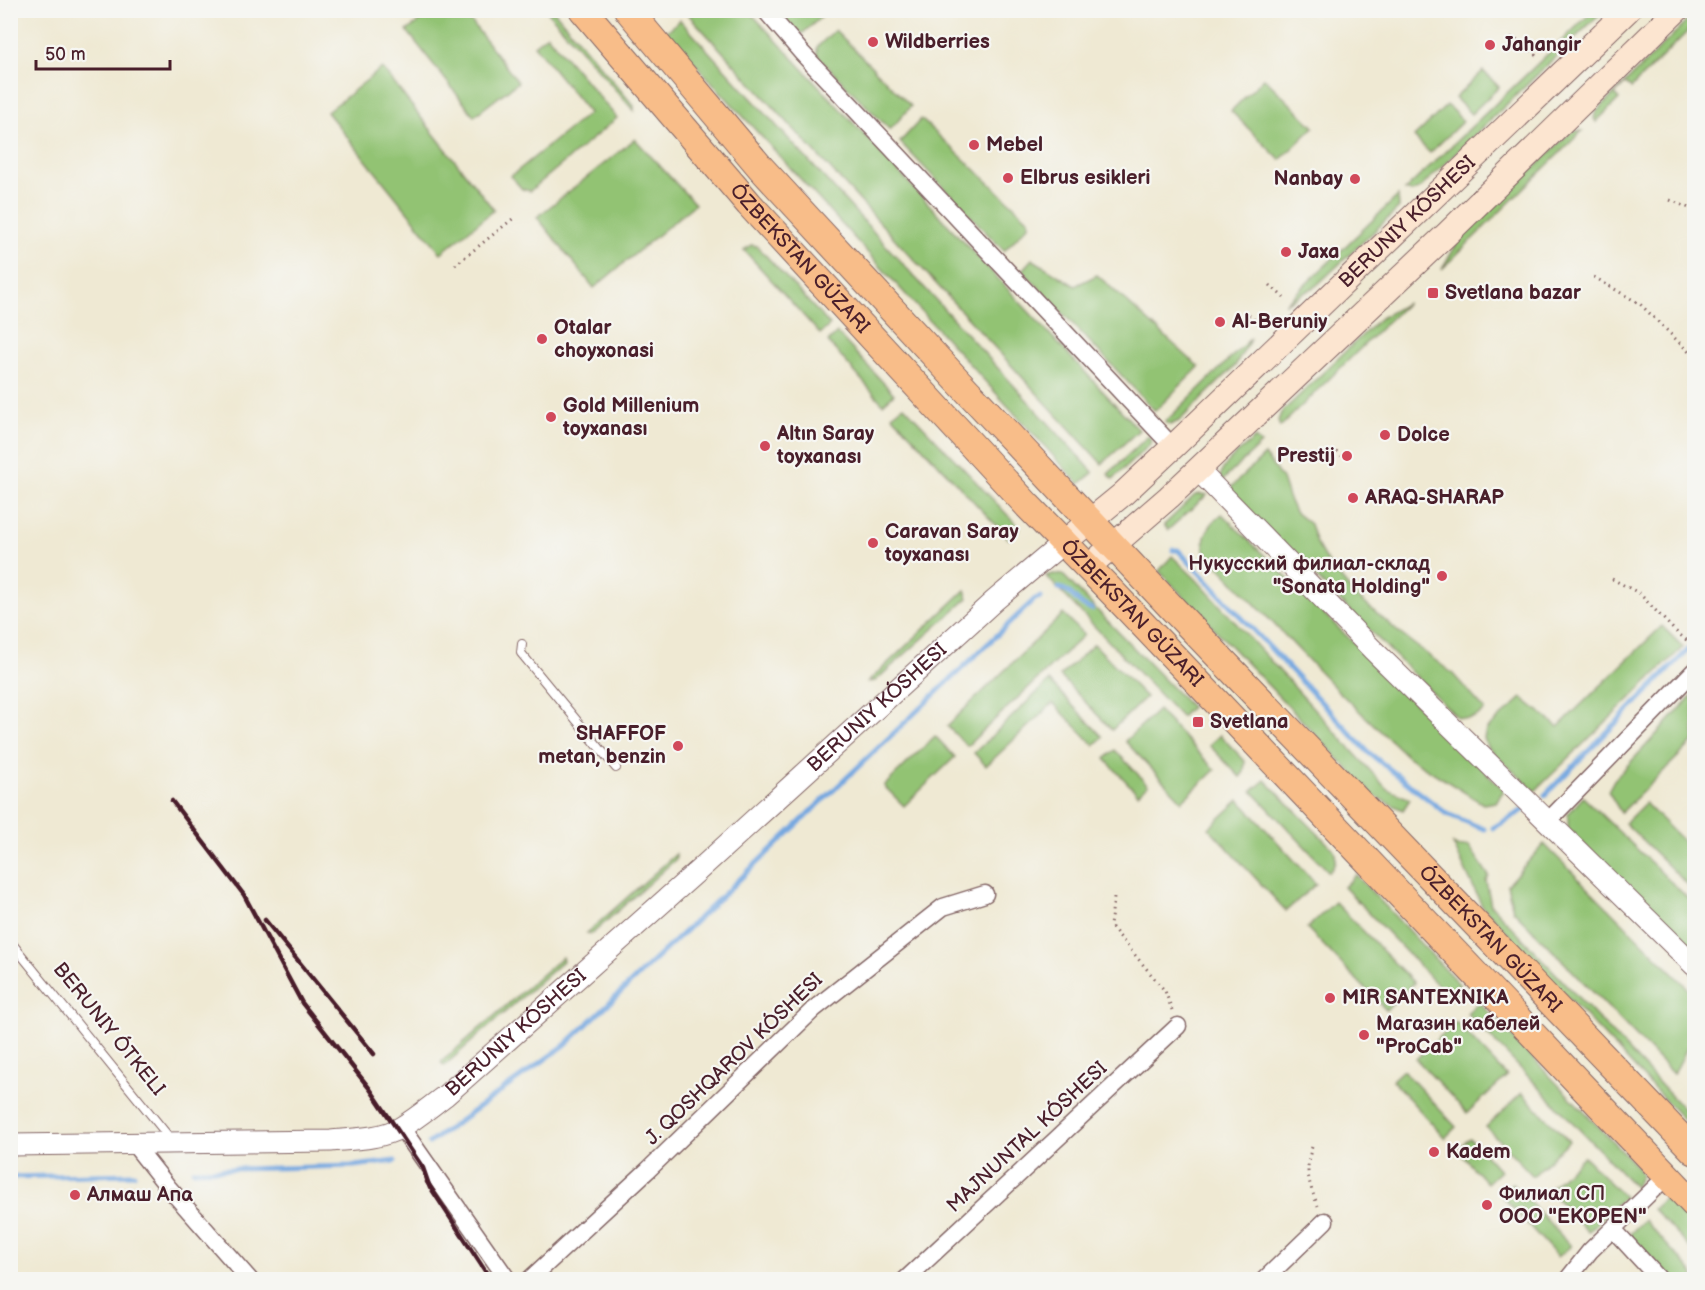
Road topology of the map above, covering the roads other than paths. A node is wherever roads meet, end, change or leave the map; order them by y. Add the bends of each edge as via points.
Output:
1 (583, 10) edge
2 (628, 10) edge
3 (765, 10) edge
4 (1628, 10) edge
5 (1677, 10) edge
6 (1173, 447) junction
7 (1198, 470) junction
8 (1123, 494) junction
9 (1148, 518) junction
10 (1090, 520) junction
11 (1063, 543) junction
12 (1114, 546) junction
13 (1088, 568) junction
14 (522, 644) dead end
15 (1695, 671) edge
16 (616, 768) dead end
17 (1547, 822) junction
18 (985, 894) dead end
19 (10, 942) edge
20 (1695, 965) edge
21 (1178, 1026) road end
22 (401, 1127) junction
23 (10, 1144) edge
24 (134, 1144) junction
25 (174, 1144) junction
26 (1695, 1150) edge
27 (1667, 1176) junction
28 (1695, 1204) edge
29 (1325, 1221) road end
30 (1612, 1229) junction
31 (250, 1280) edge
32 (508, 1280) edge
33 (529, 1280) edge
34 (905, 1280) edge
35 (1264, 1280) edge
36 (1567, 1280) edge
37 (1660, 1280) edge

1 - 11 main road via 749,204
2 - 10 main road via 776,185
3 - 6 street
4 - 6 main road, BERUNIY KÓSHESI
5 - 7 main road, BERUNIY KÓSHESI
6 - 8 main road, BERUNIY KÓSHESI
7 - 9 main road, BERUNIY KÓSHESI
7 - 17 street
8 - 9 main road via 1127,515
8 - 10 main road, BERUNIY KÓSHESI
9 - 12 main road, BERUNIY KÓSHESI
10 - 11 main road, BERUNIY KÓSHESI
10 - 12 main road
11 - 13 main road
11 - 22 street, BERUNIY KÓSHESI via 498,1050
12 - 13 main road, BERUNIY KÓSHESI
12 - 26 main road
13 - 27 main road
14 - 16 lane via 521,652
15 - 17 street
17 - 20 street
18 - 33 street, J. QOSHQAROV KÓSHESI via 943,907 814,1009
19 - 25 lane, BERUNIY ÓTKELI
21 - 34 street, MAJNUNTAL KÓSHESI
22 - 25 street, BERUNIY KÓSHESI via 331,1142
22 - 32 street
23 - 24 street, BERUNIY KÓSHESI
24 - 25 street, BERUNIY KÓSHESI
24 - 31 street
27 - 28 main road
27 - 30 street
29 - 35 street
30 - 36 street
30 - 37 street

